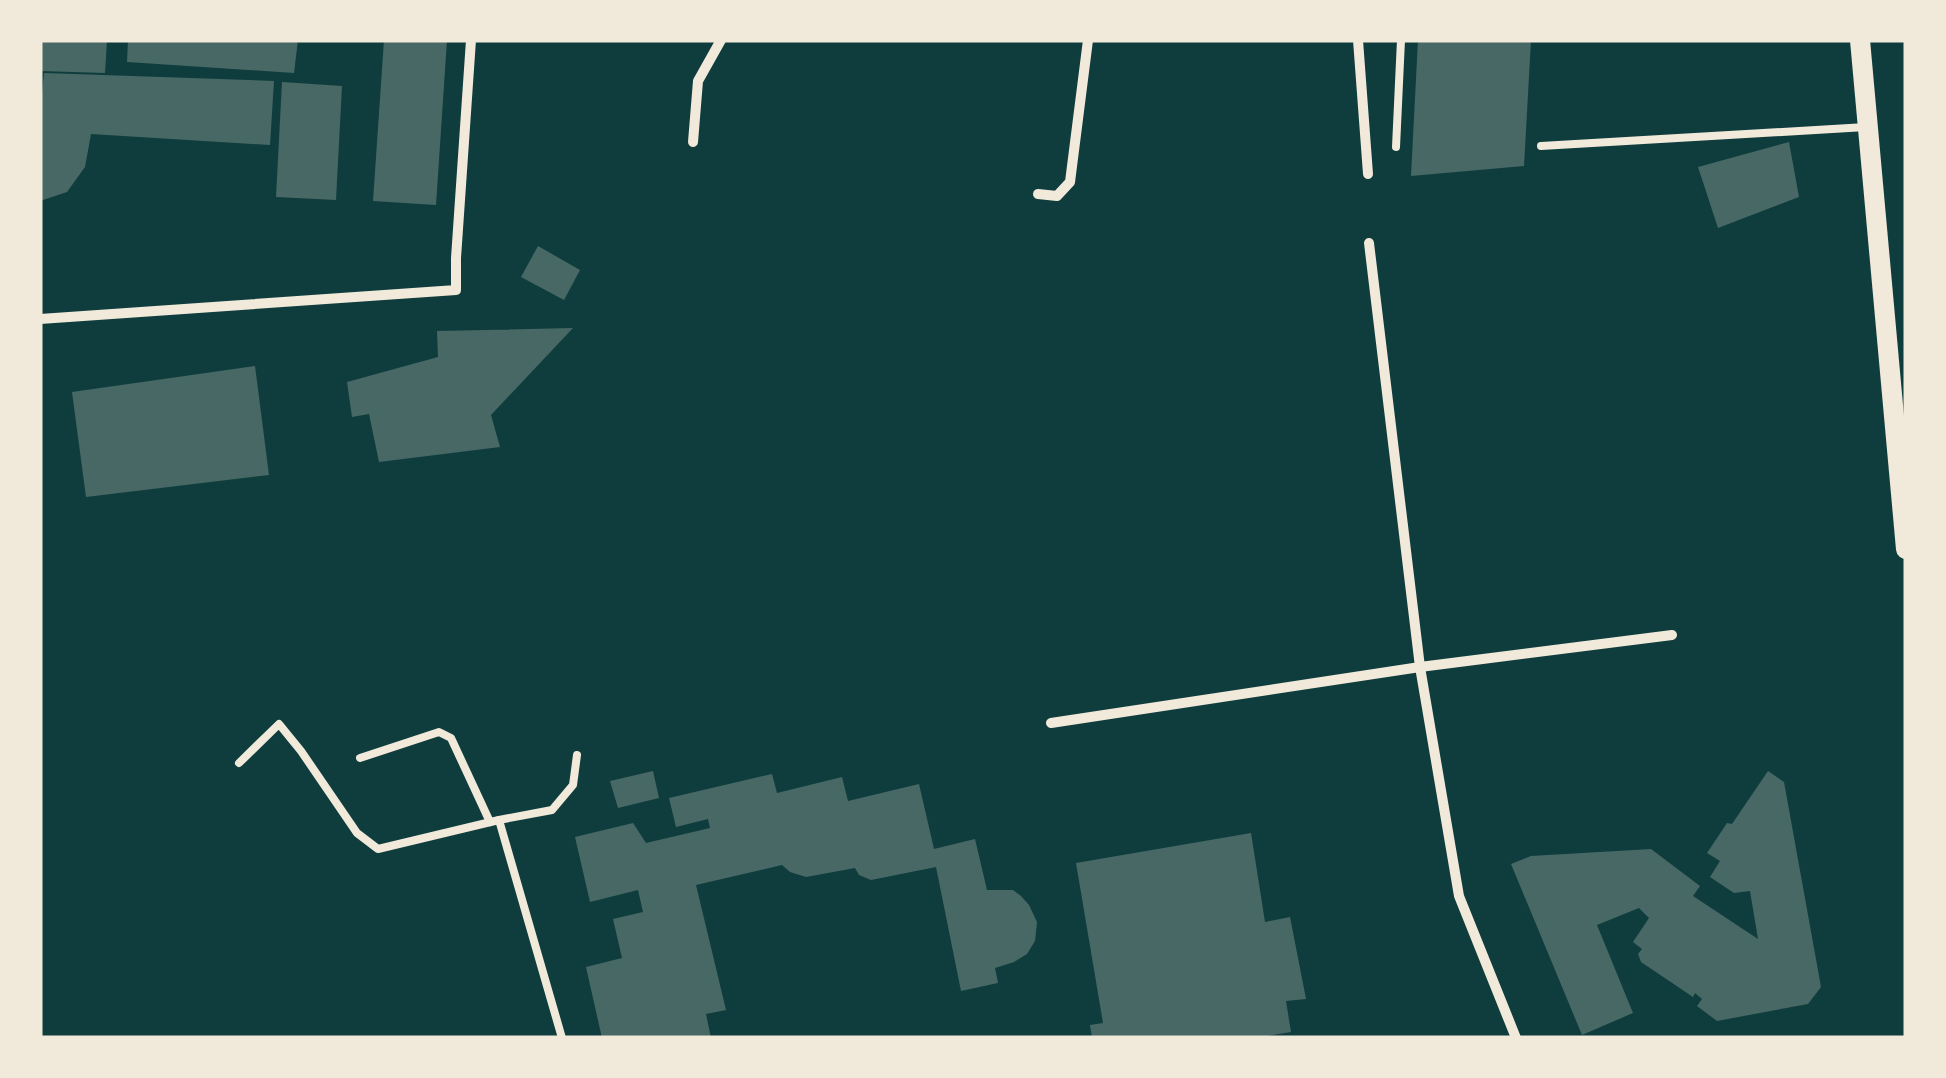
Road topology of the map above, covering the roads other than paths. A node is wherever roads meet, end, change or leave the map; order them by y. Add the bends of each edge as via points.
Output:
1 (470, 40) edge
2 (721, 40) edge
3 (1088, 40) edge
4 (1358, 40) edge
5 (1402, 40) edge
6 (1860, 40) edge
7 (1868, 127) junction
8 (693, 142) dead end
9 (1541, 146) dead end
10 (1396, 147) dead end
11 (1368, 174) dead end
12 (1038, 194) dead end
13 (1369, 243) dead end
14 (40, 319) edge
15 (1906, 544) edge
16 (1672, 635) dead end
17 (1420, 667) junction
18 (1051, 723) dead end
19 (577, 754) dead end
20 (360, 758) dead end
21 (239, 762) dead end
22 (494, 821) junction
23 (562, 1038) edge
24 (1516, 1038) edge

1 - 14 street via 456,290
2 - 8 street via 698,81
3 - 12 street via 1070,182 1058,196
4 - 11 street
5 - 10 lane
6 - 7 main road
7 - 9 lane
7 - 15 main road
13 - 17 street
16 - 17 street
17 - 18 street
17 - 24 street via 1458,896
19 - 22 lane via 573,785 552,810
20 - 22 lane via 446,734
21 - 22 lane via 279,724 357,833 378,848
22 - 23 lane

